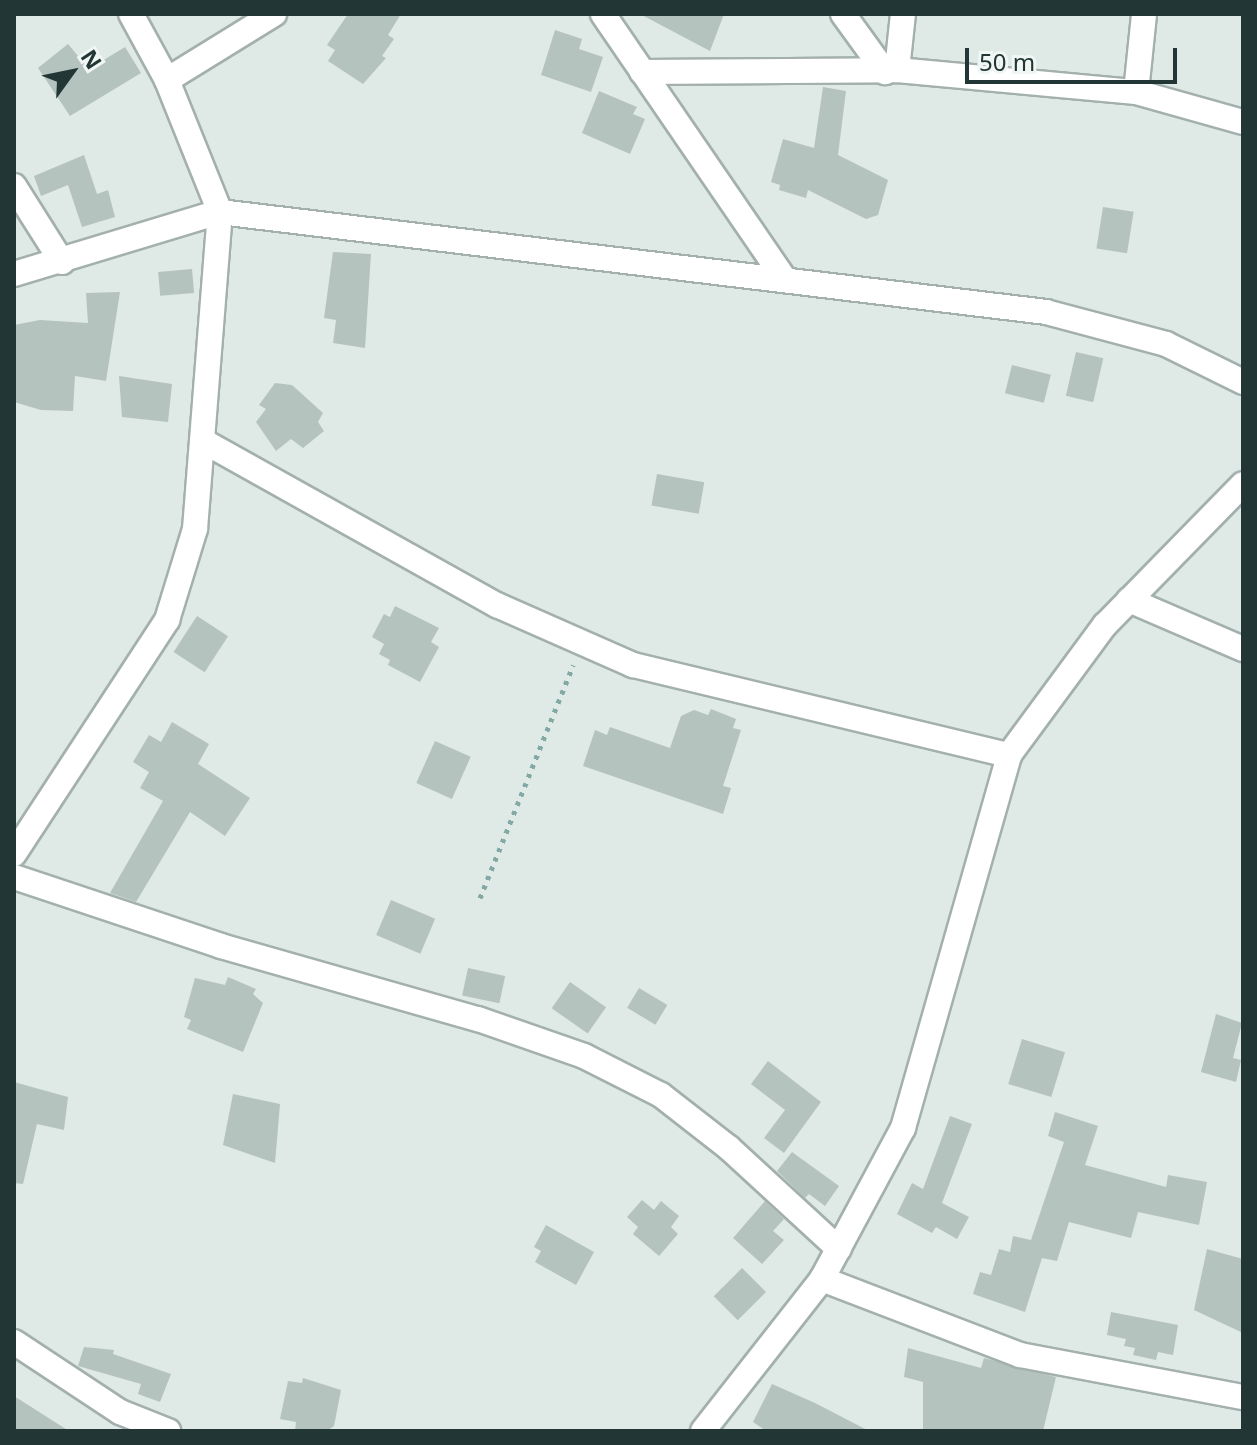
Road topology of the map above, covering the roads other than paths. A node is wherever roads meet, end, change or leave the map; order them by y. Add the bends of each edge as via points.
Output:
1 (131, 14) edge
2 (274, 14) edge
3 (603, 14) edge
4 (843, 14) edge
5 (903, 14) edge
6 (1144, 14) edge
7 (891, 71) junction
8 (642, 72) junction
9 (167, 80) junction
10 (1136, 92) junction
11 (1243, 122) edge
12 (14, 186) edge
13 (220, 212) junction
14 (62, 262) junction
15 (14, 274) edge
16 (785, 280) junction
17 (1243, 382) edge
18 (203, 441) junction
19 (1243, 484) edge
20 (1129, 600) junction
21 (1243, 649) edge
22 (1009, 755) junction
23 (14, 854) edge
24 (14, 877) edge
25 (839, 1249) junction
26 (822, 1279) junction
27 (14, 1342) edge
28 (1243, 1397) edge
29 (714, 1427) edge
30 (168, 1431) edge

1 - 9 street
2 - 9 street
3 - 8 street
4 - 7 street
5 - 7 street
6 - 10 street
7 - 8 street
7 - 10 street
8 - 16 street
9 - 13 street
10 - 11 street
12 - 14 street
13 - 14 street
13 - 16 street
13 - 18 street
14 - 15 street
16 - 17 street via 1046,312 1166,344
18 - 22 street via 497,605 633,665
18 - 23 street via 195,529 167,620
19 - 20 street
20 - 21 street
20 - 22 street via 1027,725
22 - 25 street via 903,1128
24 - 25 street via 584,1056 661,1095 729,1148
25 - 26 street
26 - 28 street via 1020,1355
26 - 29 street
27 - 30 street via 120,1412

